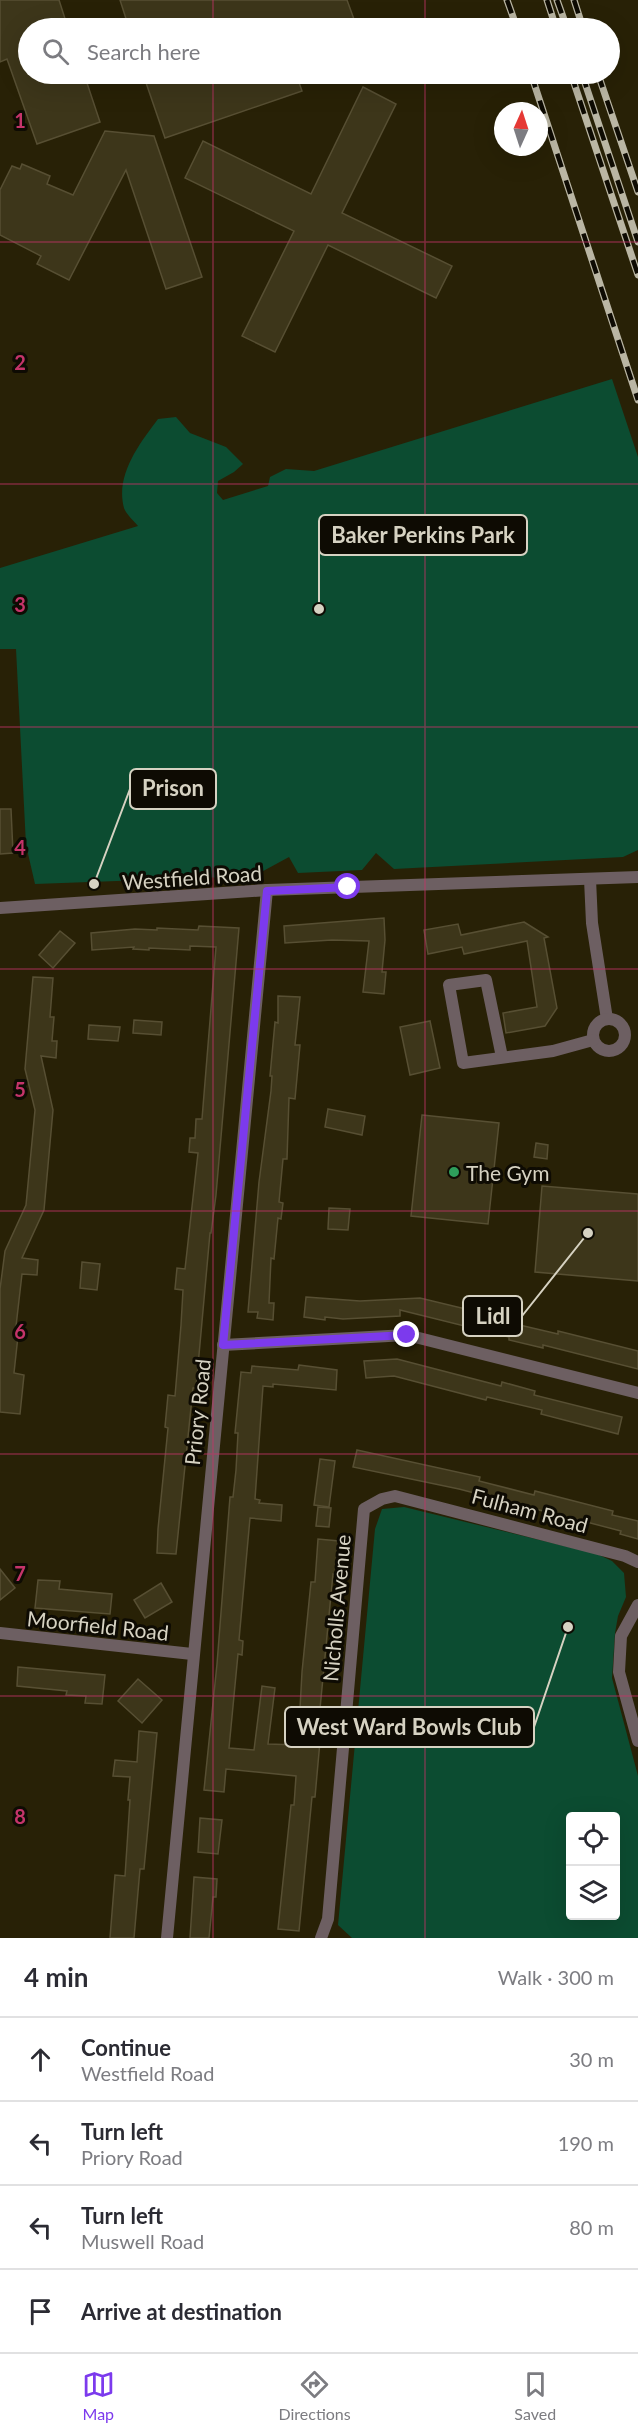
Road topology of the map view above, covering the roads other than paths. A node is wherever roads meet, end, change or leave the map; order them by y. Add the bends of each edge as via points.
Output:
1 (638, 877) edge
2 (590, 879) junction
3 (267, 891) junction
4 (0, 908) edge
5 (607, 1019) junction
6 (593, 1040) junction
7 (502, 1057) junction
8 (223, 1345) junction
9 (638, 1393) edge
10 (411, 1499) joint
11 (638, 1562) edge
12 (638, 1605) edge
13 (0, 1634) edge
14 (192, 1654) junction
15 (638, 1741) edge
16 (167, 1938) edge
17 (321, 1938) edge

1 - 2 street, Westfield Road
2 - 3 street, Westfield Road
2 - 5 street via 592,923
3 - 4 street, Westfield Road
3 - 8 street, Priory Road
5 - 6 street via 595,1025
5 - 6 street via 623,1026 624,1041 608,1051
6 - 7 street via 553,1051
7 - 7 street via 463,1063 449,985 486,980
8 - 9 street via 407,1335
8 - 14 street, Priory Road
10 - 11 street, Fulham Road
10 - 17 street, Nicholls Avenue via 382,1498 364,1509 328,1919
12 - 15 street via 621,1636 619,1672
13 - 14 street, Moorfield Road
14 - 16 street, Priory Road

